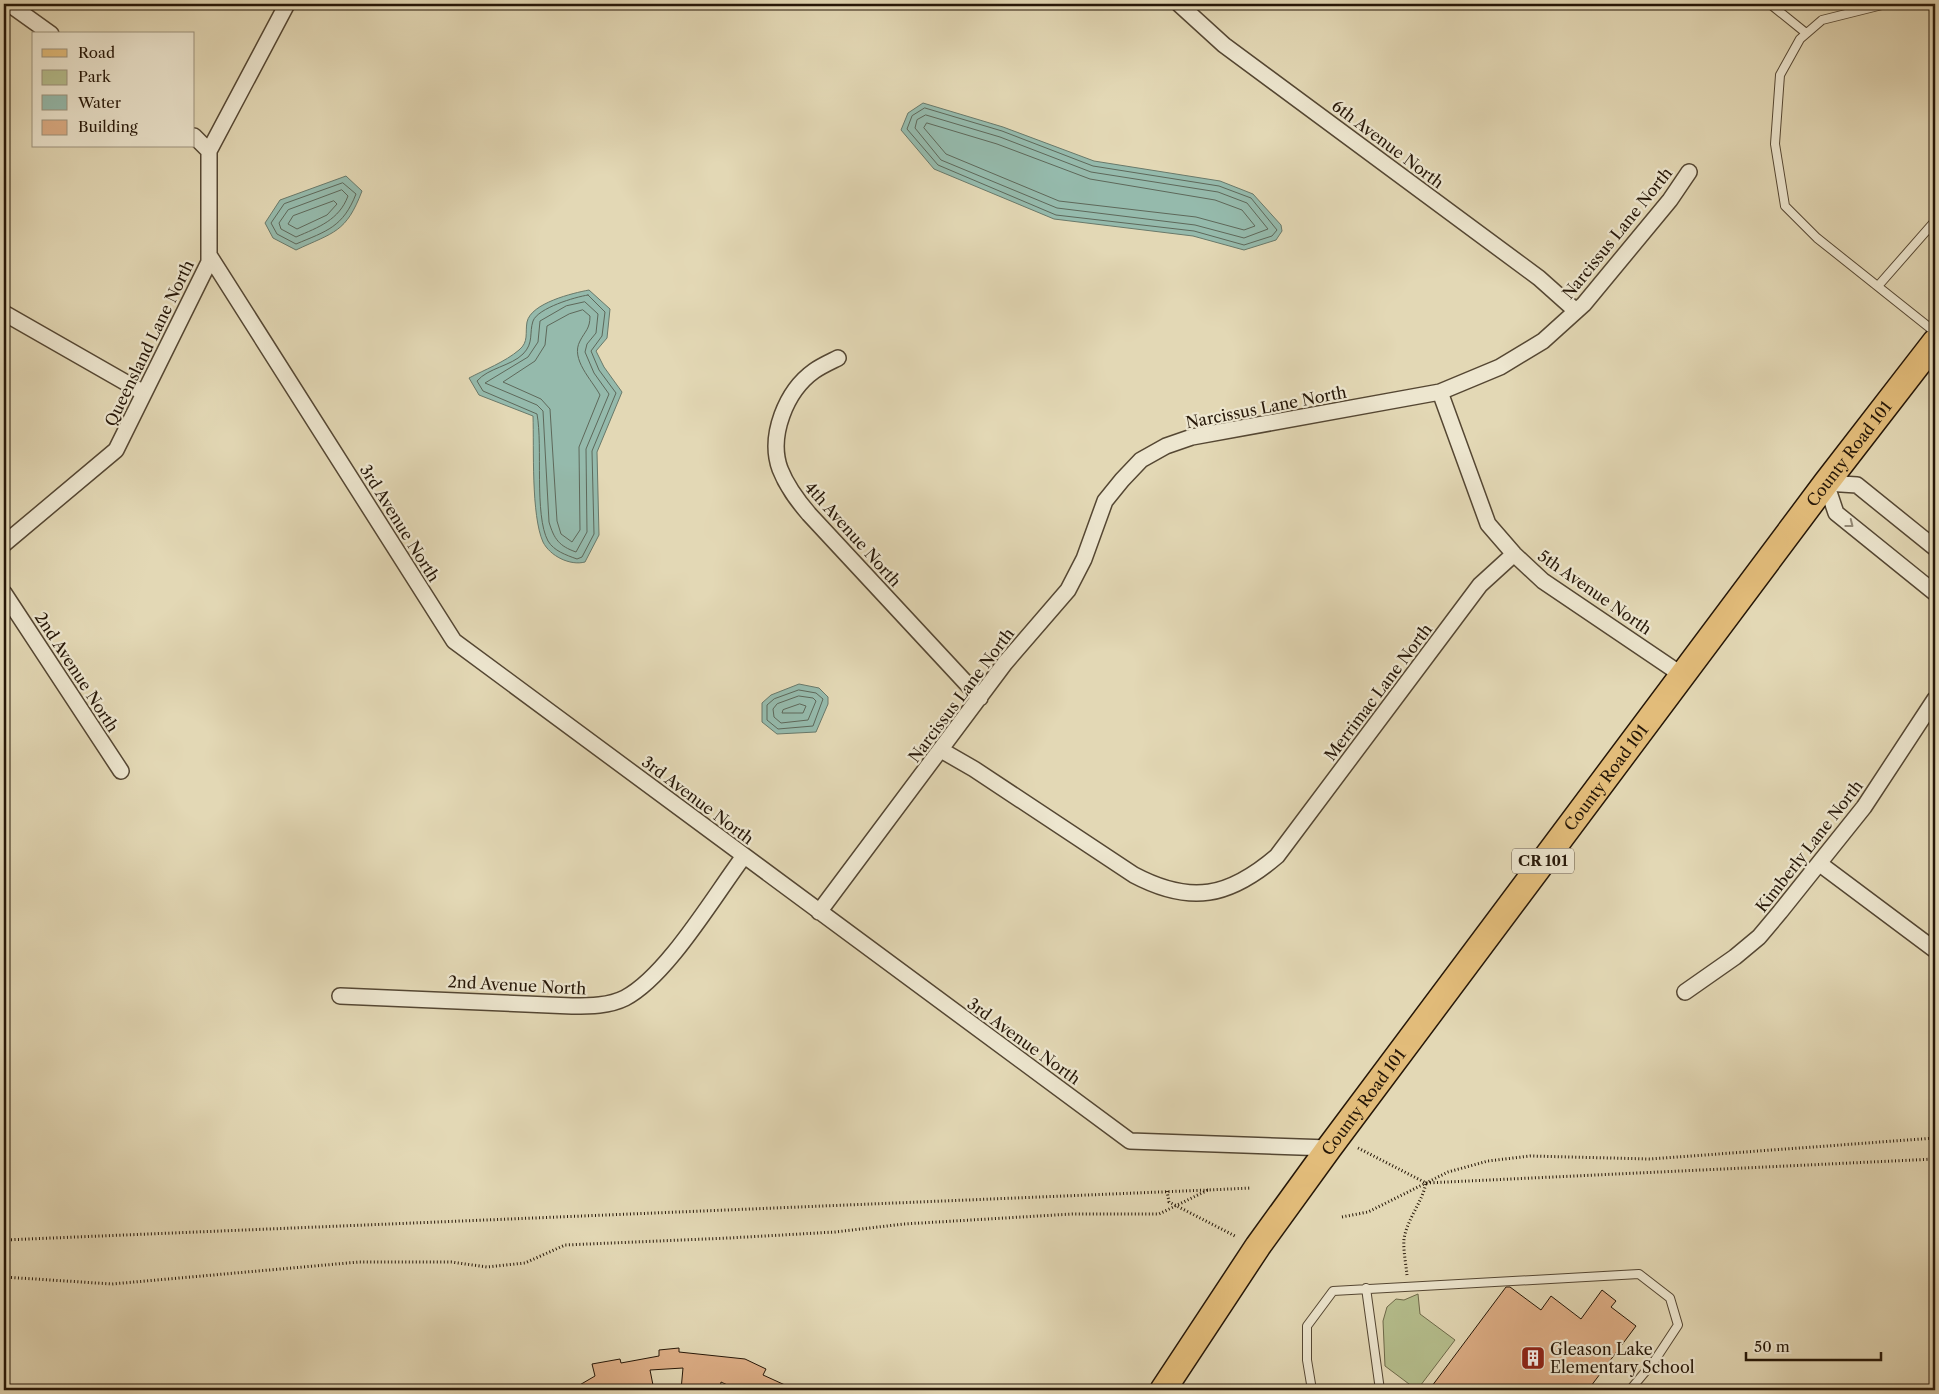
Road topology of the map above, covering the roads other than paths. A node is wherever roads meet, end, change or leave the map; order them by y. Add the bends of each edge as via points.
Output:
1 (9, 4) edge
2 (288, 4) edge
3 (1179, 4) edge
4 (1770, 4) edge
5 (1886, 4) edge
6 (49, 32) edge
7 (1806, 33) junction
8 (195, 137) edge
9 (209, 151) junction
10 (1689, 172) dead end
11 (1935, 221) edge
12 (209, 255) junction
13 (1878, 286) junction
14 (1576, 311) junction
15 (4, 313) edge
16 (1935, 332) edge
17 (1935, 342) edge
18 (838, 358) dead end
19 (1440, 392) junction
20 (144, 393) junction
21 (1826, 483) junction
22 (4, 544) edge
23 (1935, 548) edge
24 (1514, 554) junction
25 (4, 593) edge
26 (1935, 593) edge
27 (1682, 675) junction
28 (980, 698) junction
29 (1935, 698) edge
30 (941, 750) junction
31 (121, 771) dead end
32 (744, 856) junction
33 (1820, 864) junction
34 (819, 912) junction
35 (1935, 950) edge
36 (1685, 992) dead end
37 (340, 996) dead end
38 (1329, 1148) junction
39 (1366, 1288) junction
40 (1163, 1390) edge
41 (1312, 1390) edge
42 (1380, 1390) edge
43 (1630, 1390) edge

1 - 6 street
2 - 9 street, Queensland Lane North
3 - 14 street, 6th Avenue North via 1224,45 1539,278
4 - 7 lane
5 - 7 lane via 1822,20
7 - 13 lane via 1780,75 1775,144 1785,206 1818,238
8 - 9 street
9 - 12 street, Queensland Lane North
10 - 14 street, Narcissus Lane North via 1664,207
11 - 13 lane
12 - 20 street, Queensland Lane North via 209,262
12 - 32 street, 3rd Avenue North via 454,641
13 - 16 lane
14 - 19 street, Narcissus Lane North via 1543,341 1500,368
15 - 20 street
17 - 21 main road, County Road 101 / CR 101
18 - 28 street, 4th Avenue North via 814,371 794,391 782,414 776,440 780,467 791,492 809,514
19 - 24 street, 5th Avenue North via 1488,524
19 - 28 street, Narcissus Lane North via 1192,437 1141,460 1105,501 1084,559 1068,590 1023,640
20 - 22 street, Queensland Lane North via 116,450
21 - 23 street via 1857,485
21 -> 26 street via 1836,513
21 - 27 main road, County Road 101 / CR 101
24 - 27 street, 5th Avenue North via 1543,581
24 - 30 street, Merrimac Lane North via 1480,585 1276,856 1235,886 1208,893 1184,893 1157,887
25 - 31 street, 2nd Avenue North
27 - 38 main road, County Road 101 / CR 101
28 - 30 street, Narcissus Lane North
29 - 33 street, Kimberly Lane North via 1884,779
30 - 34 street, Narcissus Lane North
32 - 34 street, 3rd Avenue North
32 - 37 street, 2nd Avenue North via 664,966 646,984 624,998 600,1006 572,1006
33 - 35 street
33 - 36 street, Kimberly Lane North via 1759,937
34 - 38 street, 3rd Avenue North via 1130,1141
38 - 40 main road, County Road 101 / CR 101 via 1258,1246
39 - 41 lane via 1332,1291 1307,1326 1307,1360
39 - 42 lane
39 - 43 lane via 1639,1274 1670,1298 1678,1325

